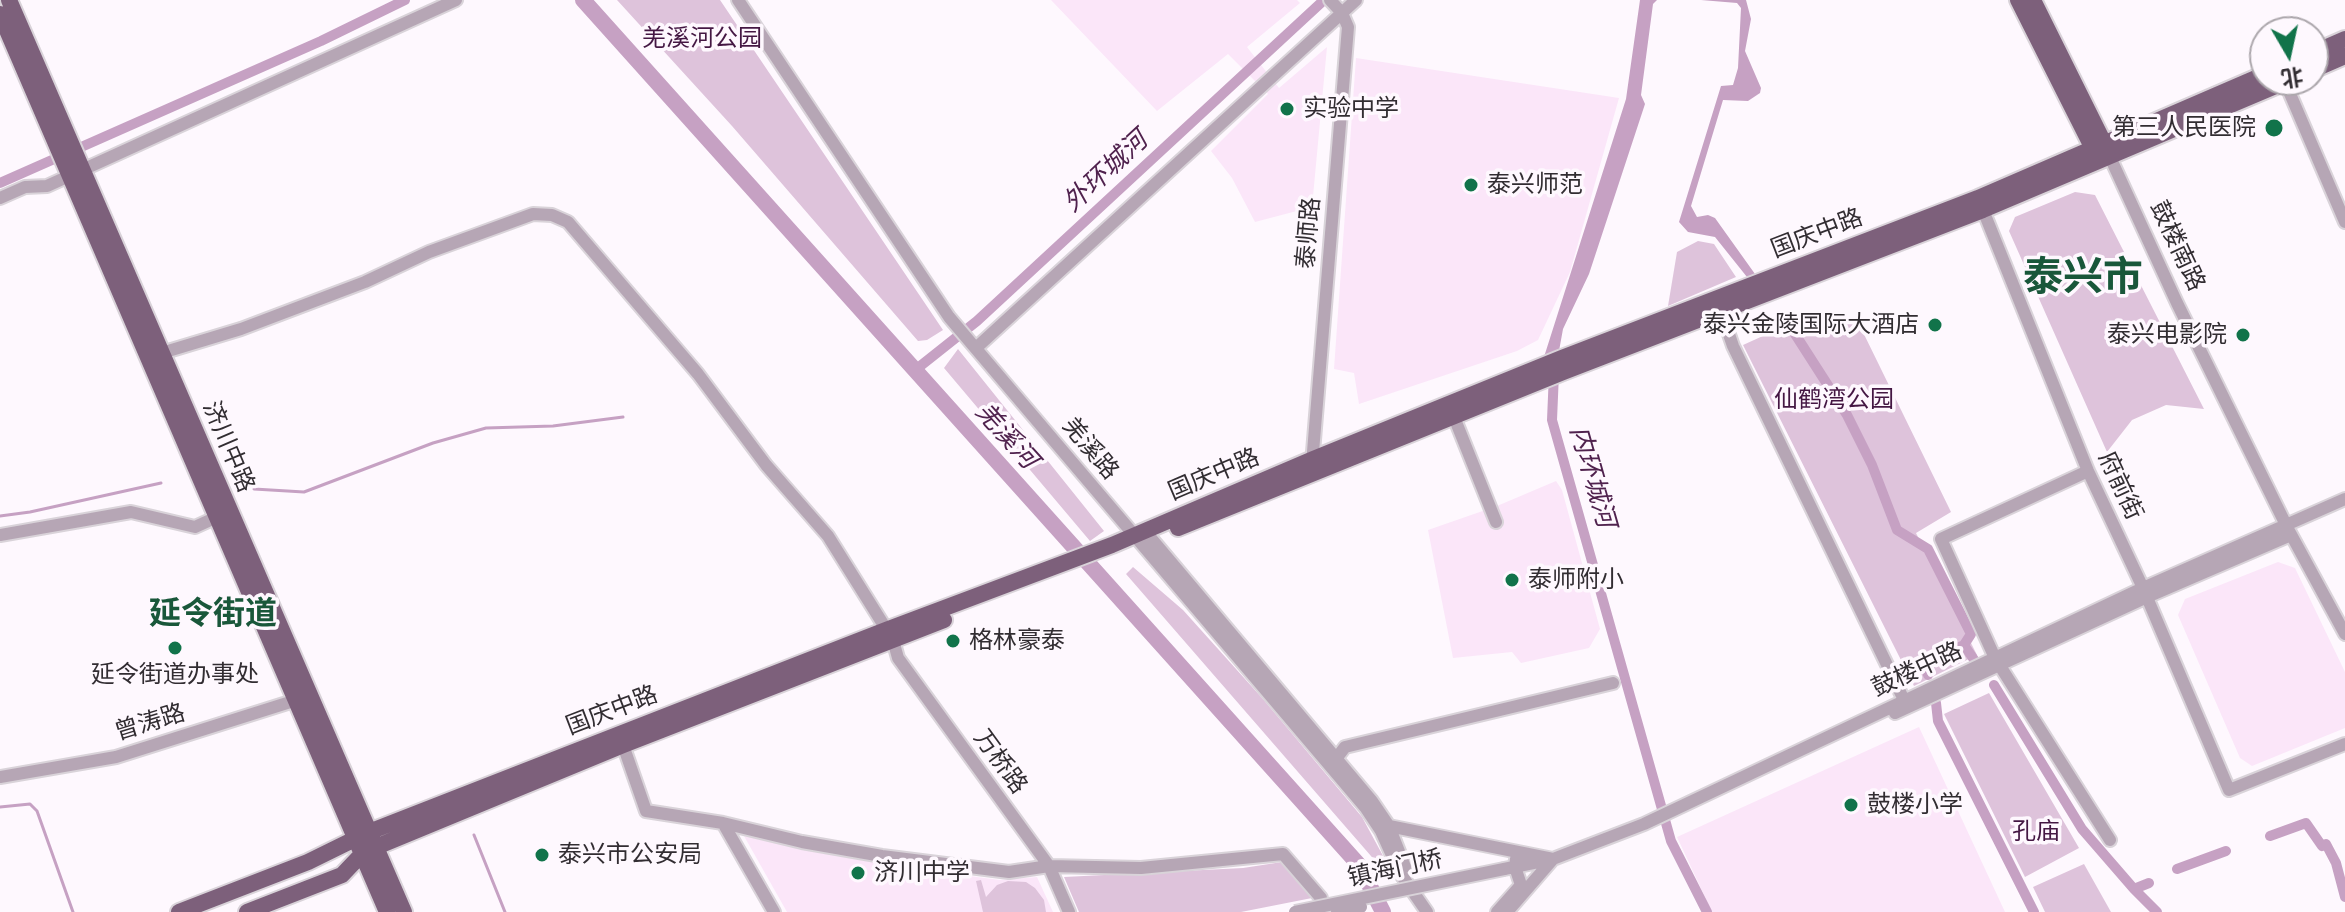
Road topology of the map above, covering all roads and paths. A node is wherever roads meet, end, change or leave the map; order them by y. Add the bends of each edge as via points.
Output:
1 (9, 0) edge
2 (456, 0) edge
3 (738, 0) edge
4 (1356, 0) edge
5 (2023, 0) edge
6 (1335, 6) edge
7 (0, 14) edge
8 (2249, 82) edge
9 (2249, 95) edge
10 (2293, 96) edge
11 (59, 130) junction
12 (2103, 150) junction
13 (76, 170) junction
14 (0, 198) edge
15 (1980, 204) junction
16 (2345, 222) edge
17 (1721, 311) junction
18 (976, 348) junction
19 (155, 355) junction
20 (1562, 365) junction
21 (1539, 375) junction
22 (1454, 417) junction
23 (1312, 467) junction
24 (2088, 471) junction
25 (2345, 499) edge
26 (217, 517) junction
27 (1496, 522) dead end
28 (2289, 531) junction
29 (0, 535) edge
30 (1143, 537) junction
31 (2145, 592) junction
32 (2345, 634) edge
33 (890, 635) junction
34 (1998, 662) junction
35 (1613, 683) dead end
36 (303, 698) junction
37 (1904, 700) junction
38 (2345, 744) edge
39 (623, 745) junction
40 (1333, 762) junction
41 (0, 777) edge
42 (1663, 818) junction
43 (723, 823) junction
44 (1385, 828) junction
45 (2110, 840) dead end
46 (365, 843) junction
47 (1399, 850) junction
48 (1550, 863) junction
49 (1049, 866) junction
50 (1510, 871) junction
51 (1321, 898) dead end
52 (179, 912) edge
53 (247, 912) edge
54 (387, 912) edge
55 (404, 912) edge
56 (774, 912) edge
57 (1069, 912) edge
58 (1295, 912) edge
59 (1337, 912) edge
60 (1427, 912) edge
61 (1436, 912) edge
62 (1497, 912) edge
63 (1507, 912) edge

1 - 11 main road, 济川中路
2 - 13 street
3 - 18 street, 羌溪路 via 949,317
4 - 6 street
5 - 12 main road, 鼓楼南路
6 - 18 street
6 - 23 street, 泰师路 via 1348,27
7 - 11 main road, 济川中路
8 - 12 main road, 国庆中路
9 - 12 main road, 国庆中路
10 - 16 street
11 - 13 main road, 济川中路
12 - 15 main road, 国庆中路
12 - 28 street, 鼓楼南路
13 - 14 street via 47,186 25,187
13 - 19 main road, 济川中路
15 - 17 main road, 国庆中路
15 - 20 main road, 国庆中路
15 - 24 street, 府前街
17 - 20 main road, 国庆中路
17 - 37 street via 1733,346
18 - 30 street, 羌溪路
19 - 26 main road, 济川中路
19 - 33 street, 万桥路 via 241,329 533,214 552,215 568,222 698,374 828,536
19 - 36 main road, 济川中路
20 - 21 main road, 国庆中路
21 - 22 main road, 国庆中路
21 - 23 main road, 国庆中路
22 - 23 main road, 国庆中路
22 - 27 street
23 - 30 main road, 国庆中路
24 - 31 street, 府前街
24 - 34 street via 1941,539
25 - 28 street, 鼓楼中路
26 - 29 street via 195,527 131,512
26 - 36 main road, 济川中路
28 - 31 street, 鼓楼中路
28 - 32 street, 鼓楼南路
30 - 33 main road, 国庆中路
30 - 40 street, 羌溪路
31 - 34 street, 鼓楼中路
31 - 38 street, 府前街 via 2229,790
33 - 39 main road, 国庆中路
33 - 46 main road, 国庆中路
33 - 49 street, 万桥路 via 898,658
34 - 37 street, 鼓楼中路
34 - 42 street
34 - 45 street
35 - 40 street via 1345,747
36 - 41 street, 曾涛路 via 116,757
36 - 46 main road, 济川中路
37 - 42 street, 鼓楼中路
39 - 43 street via 646,811
39 - 46 main road, 国庆中路
40 - 44 street, 羌溪路
42 - 48 street via 1598,851
43 - 49 street via 942,865 1009,872
43 - 56 street
44 - 47 street, 羌溪路
44 - 48 street
44 - 60 street, 羌溪路 via 1400,873
46 - 52 main road, 国庆中路
46 - 53 main road via 342,875
46 - 54 main road, 济川中路
46 - 55 main road, 济川中路
47 - 50 street via 1410,838 1516,857
47 - 61 street, 羌溪路 via 1405,868
48 - 50 street
48 - 63 street
49 - 51 street via 1141,868 1283,854
49 - 57 street, 万桥路
50 - 58 street, 镇海门桥, bridge
50 - 59 street, bridge
50 - 62 street via 1521,885

